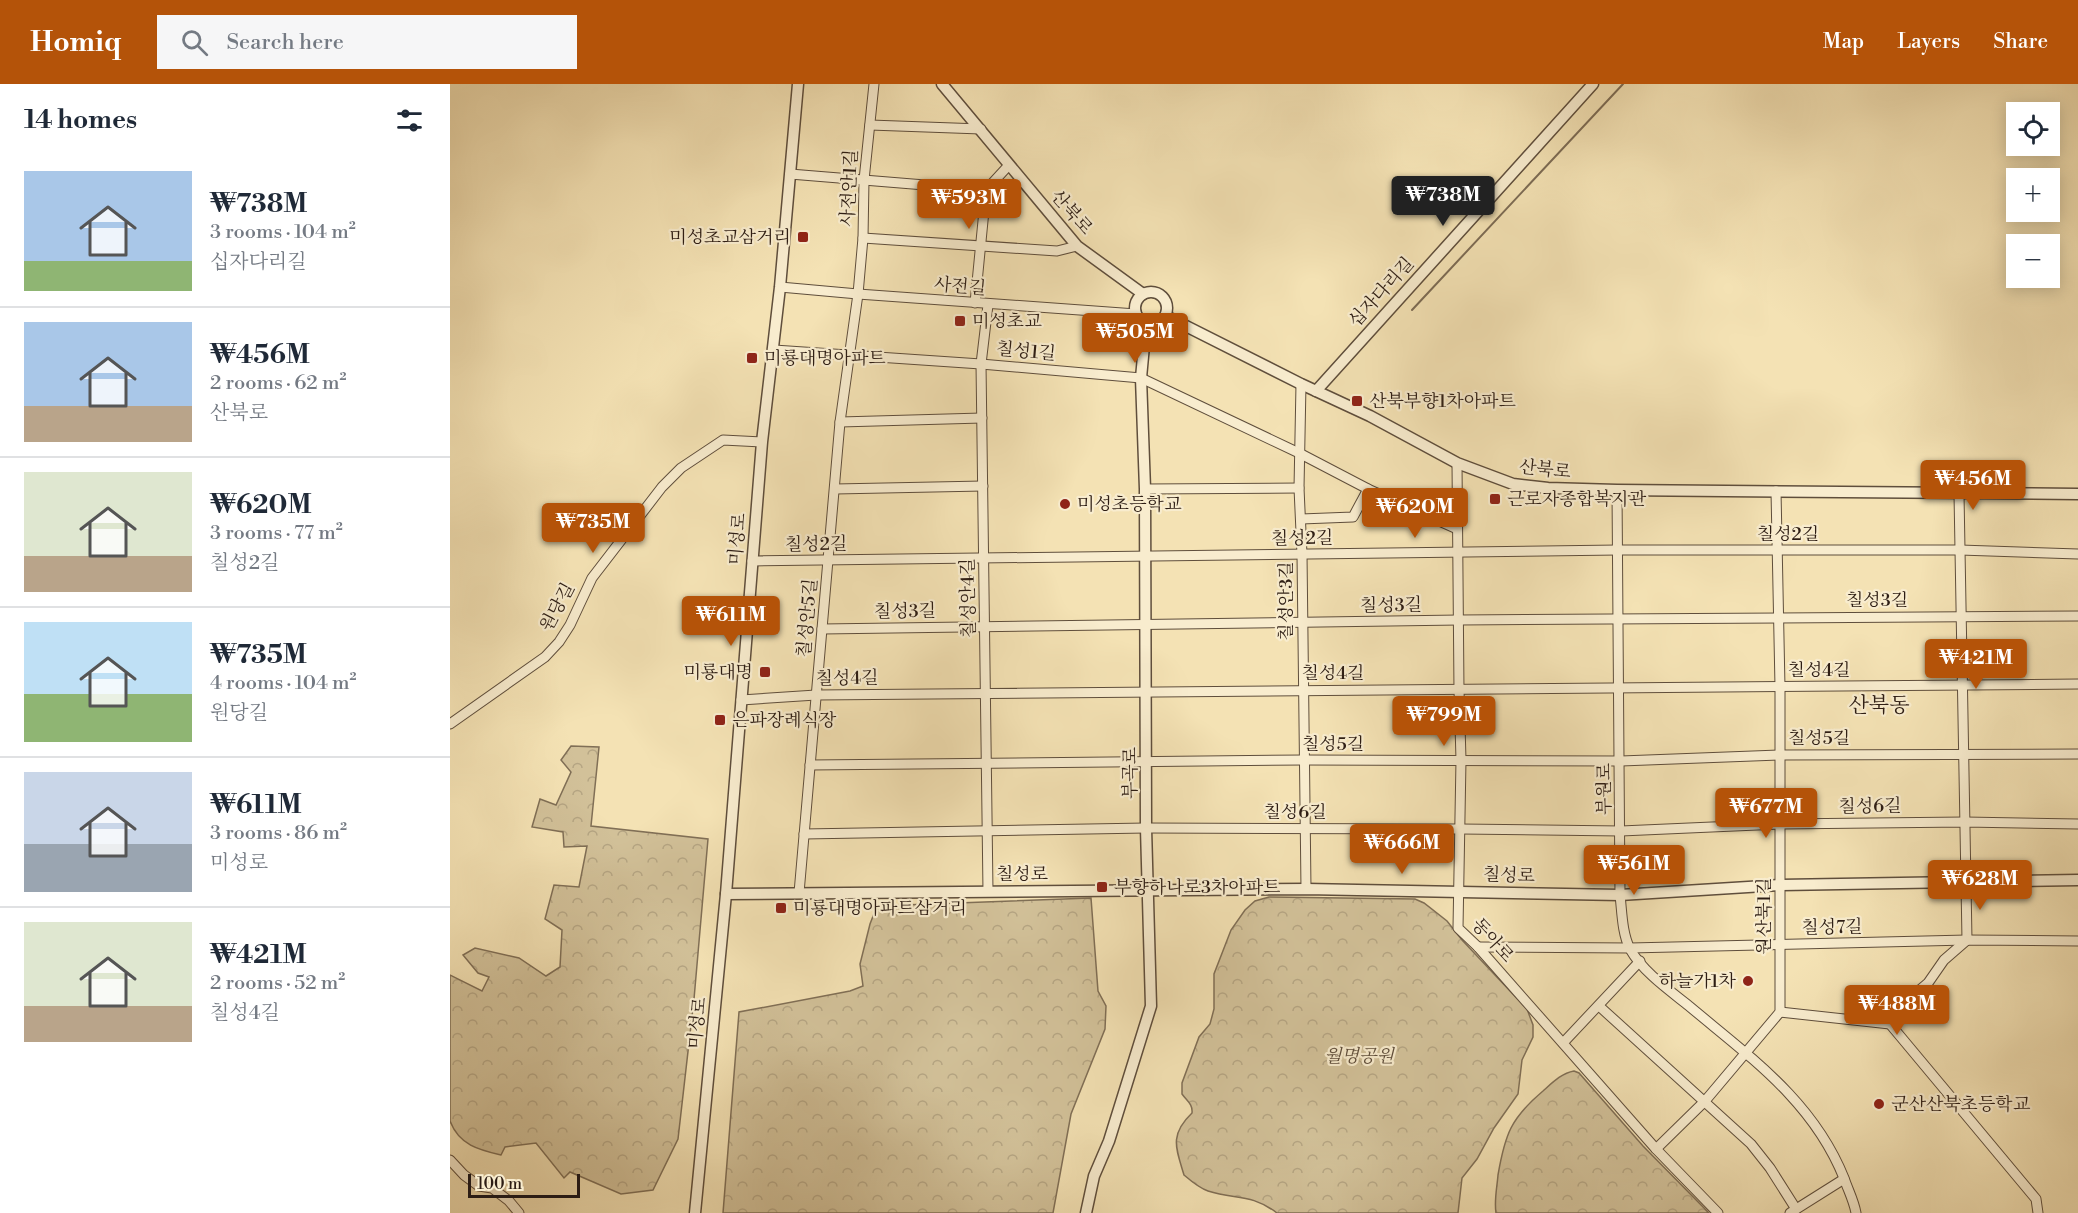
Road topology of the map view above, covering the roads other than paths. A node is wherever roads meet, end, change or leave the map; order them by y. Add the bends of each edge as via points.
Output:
1 (798, 84) edge
2 (874, 84) edge
3 (942, 84) edge
4 (1593, 84) edge
5 (870, 125) junction
6 (981, 129) junction
7 (1009, 165) junction
8 (790, 174) junction
9 (864, 180) junction
10 (986, 190) junction
11 (863, 238) junction
12 (981, 244) junction
13 (1077, 246) junction
14 (780, 286) junction
15 (858, 294) junction
16 (1143, 294) junction
17 (975, 303) junction
18 (988, 304) junction
19 (1136, 314) junction
20 (1166, 316) junction
21 (1146, 324) junction
22 (774, 350) junction
23 (851, 356) junction
24 (981, 364) junction
25 (1141, 378) junction
26 (1301, 384) junction
27 (1316, 391) junction
28 (982, 418) junction
29 (840, 422) junction
30 (762, 442) junction
31 (1299, 453) junction
32 (1457, 463) junction
33 (983, 486) junction
34 (1299, 488) junction
35 (835, 489) junction
36 (1145, 489) junction
37 (1368, 489) junction
38 (1617, 490) junction
39 (1776, 491) junction
40 (1959, 494) junction
41 (2078, 494) edge
42 (1301, 519) junction
43 (1457, 530) junction
44 (1618, 550) junction
45 (1778, 550) junction
46 (1960, 550) junction
47 (1458, 552) junction
48 (1302, 554) junction
49 (2078, 554) edge
50 (1145, 556) junction
51 (984, 558) junction
52 (828, 560) junction
53 (752, 561) junction
54 (1961, 616) junction
55 (2078, 616) edge
56 (1778, 618) junction
57 (1459, 620) junction
58 (1619, 620) junction
59 (1303, 623) junction
60 (1145, 624) junction
61 (985, 626) junction
62 (822, 629) junction
63 (2078, 684) edge
64 (1962, 686) junction
65 (1779, 687) junction
66 (1620, 688) junction
67 (1303, 690) junction
68 (1459, 690) junction
69 (1146, 693) junction
70 (986, 694) junction
71 (816, 695) junction
72 (741, 700) junction
73 (450, 724) edge
74 (2078, 753) edge
75 (1964, 754) junction
76 (1779, 755) junction
77 (1304, 760) junction
78 (1461, 760) junction
79 (1621, 761) junction
80 (987, 763) junction
81 (1146, 763) junction
82 (810, 765) junction
83 (1965, 822) junction
84 (1779, 824) junction
85 (2078, 824) edge
86 (1146, 828) junction
87 (1305, 828) junction
88 (1461, 829) junction
89 (1621, 831) junction
90 (987, 832) junction
91 (804, 834) junction
92 (2078, 880) edge
93 (1966, 882) junction
94 (1780, 885) junction
95 (1306, 889) junction
96 (1148, 890) junction
97 (1458, 890) junction
98 (988, 891) junction
99 (799, 893) junction
100 (726, 894) junction
101 (1620, 895) junction
102 (1967, 940) junction
103 (2078, 941) edge
104 (1781, 944) junction
105 (1478, 947) junction
106 (1630, 948) junction
107 (1640, 961) junction
108 (1599, 1006) junction
109 (1780, 1012) junction
110 (1890, 1024) junction
111 (1563, 1043) junction
112 (1745, 1052) junction
113 (1705, 1101) junction
114 (1656, 1149) junction
115 (450, 1160) edge
116 (1844, 1179) junction
117 (1793, 1211) edge
118 (519, 1213) edge
119 (695, 1213) edge
120 (1086, 1213) edge
121 (1718, 1213) edge
122 (1856, 1213) edge
123 (2038, 1213) edge

1 - 8 street, 미성로
2 - 5 street, 사전안1길
3 - 6 street, 산북로
4 - 27 street, 십자다리길
5 - 6 street
5 - 9 street, 사전안1길
6 - 7 street, 산북로
7 - 10 street
7 - 13 street, 산북로
8 - 9 street
8 - 14 street, 미성로
9 - 10 street
9 - 11 street, 사전안1길
10 - 12 street
11 - 12 street
11 - 15 street, 사전안1길
12 - 13 street via 1057,251
12 - 17 street
13 - 16 street, 산북로
14 - 15 street, 사전길
14 - 22 street, 미성로
15 - 17 street, 사전길
15 - 23 street, 사전안1길
16 - 19 street via 1135,306
16 - 20 street via 1160,294 1167,303
17 - 18 street, 사전길
18 - 19 street, 사전길
18 - 24 street, 칠성안4길
19 - 21 street
20 - 21 street via 1156,324
20 - 26 street, 산북로
21 - 25 street, 부곡로
22 - 23 street, 칠성1길
22 - 30 street, 미성로
23 - 24 street, 칠성1길
23 - 29 street, 칠성안5길
24 - 25 street, 칠성1길
24 - 28 street, 칠성안4길
25 - 31 street, 칠성1길
25 - 36 street, 부곡로
26 - 27 street, 산북로
26 - 31 street, 칠성안3길
27 - 32 street, 산북로
28 - 29 street
28 - 33 street, 칠성안4길
29 - 35 street, 칠성안5길
30 - 53 street, 미성로
30 - 73 street, 원당길 via 723,440 681,468 662,486 592,578 559,642 545,657
31 - 34 street, 칠성안3길
31 - 37 street, 칠성1길
32 - 38 street, 산북로 via 1513,484
32 - 43 street, 동아로
33 - 35 street
33 - 51 street, 칠성안4길
34 - 36 street
34 - 42 street, 칠성안3길
35 - 52 street, 칠성안5길
36 - 50 street, 부곡로
37 - 42 street via 1353,517
37 - 43 street, 칠성1길
38 - 39 street, 산북로
38 - 44 street, 부원로
39 - 40 street, 산북로
39 - 45 street, 원산북1길
40 - 41 street, 산북로
40 - 46 street
42 - 48 street, 칠성안3길
43 - 47 street, 동아로
44 - 45 street, 칠성2길
44 - 47 street, 칠성2길
44 - 58 street, 부원로
45 - 46 street, 칠성2길
45 - 56 street, 원산북1길
46 - 49 street, 칠성2길
46 - 54 street
47 - 48 street, 칠성2길
47 - 57 street, 동아로
48 - 50 street, 칠성2길
48 - 59 street, 칠성안3길
50 - 51 street, 칠성2길
50 - 60 street, 부곡로
51 - 52 street, 칠성2길
51 - 61 street, 칠성안4길
52 - 53 street, 칠성2길
52 - 62 street, 칠성안5길
53 - 72 street, 미성로
54 - 55 street, 칠성3길
54 - 56 street, 칠성3길
54 - 64 street
56 - 58 street, 칠성3길
56 - 65 street, 원산북1길
57 - 58 street, 칠성3길
57 - 59 street, 칠성3길
57 - 68 street, 동아로
58 - 66 street, 부원로
59 - 60 street, 칠성3길
59 - 67 street, 칠성안3길
60 - 61 street, 칠성3길
60 - 69 street, 부곡로
61 - 62 street, 칠성3길
61 - 70 street, 칠성안4길
62 - 71 street, 칠성안5길
63 - 64 street, 칠성4길
64 - 65 street, 칠성4길
64 - 75 street
65 - 66 street, 칠성4길
65 - 76 street, 원산북1길
66 - 68 street, 칠성4길
66 - 79 street, 부원로
67 - 68 street, 칠성4길
67 - 69 street, 칠성4길
67 - 77 street, 칠성안3길
68 - 78 street, 동아로
69 - 70 street, 칠성4길
69 - 81 street, 부곡로
70 - 71 street, 칠성4길
70 - 80 street, 칠성안4길
71 - 72 street, 칠성4길
71 - 82 street, 칠성안5길
72 - 100 street, 미성로
74 - 75 street, 칠성5길
75 - 76 street, 칠성5길
75 - 83 street
76 - 79 street, 칠성5길
76 - 84 street, 원산북1길
77 - 78 street, 칠성5길
77 - 81 street, 칠성5길
77 - 87 street, 칠성안3길
78 - 79 street, 칠성5길
78 - 88 street, 동아로
79 - 89 street, 부원로
80 - 81 street, 칠성5길
80 - 82 street, 칠성5길
80 - 90 street, 칠성안4길
81 - 86 street, 부곡로
82 - 91 street, 칠성안5길
83 - 84 street, 칠성6길
83 - 85 street, 칠성6길
83 - 93 street
84 - 89 street, 칠성6길
84 - 94 street, 원산북1길
86 - 87 street, 칠성6길
86 - 90 street, 칠성6길
86 - 96 street, 부곡로
87 - 88 street, 칠성6길
87 - 95 street, 칠성안3길
88 - 89 street, 칠성6길
88 - 97 street, 동아로
89 - 101 street, 부원로
90 - 91 street, 칠성6길
90 - 98 street, 칠성안4길
91 - 99 street, 칠성안5길
92 - 93 street, 칠성로
93 - 94 street, 칠성로
93 - 102 street
94 - 101 street, 칠성로
94 - 104 street, 원산북1길
95 - 96 street, 칠성로
95 - 97 street, 칠성로
96 - 98 street, 칠성로
96 - 120 street, 부곡로 via 1151,1006 1109,1141 1094,1176
97 - 101 street, 칠성로
97 - 105 street, 동아로 via 1458,927
98 - 99 street, 칠성로
99 - 100 street, 칠성로
100 - 119 street, 미성로
101 - 106 street, 부원로
102 - 103 street, 칠성7길
102 - 104 street, 칠성7길
102 - 110 street via 1944,960 1928,983 1894,1005
104 - 106 street, 칠성7길
104 - 109 street, 원산북1길
105 - 106 street, 칠성7길
105 - 111 street, 동아로
106 - 107 street, 부원로
107 - 108 street
107 - 112 street, 부원로
108 - 111 street
108 - 113 street
109 - 110 street
109 - 112 street
110 - 123 street via 2036,1199
111 - 114 street, 동아로
112 - 113 street
112 - 116 street, 부원로 via 1785,1088 1815,1124 1833,1150
113 - 114 street
113 - 117 street via 1751,1144 1770,1168
114 - 121 street, 동아로
115 - 118 street via 479,1186 492,1188
116 - 117 street
116 - 122 street, 부원로

